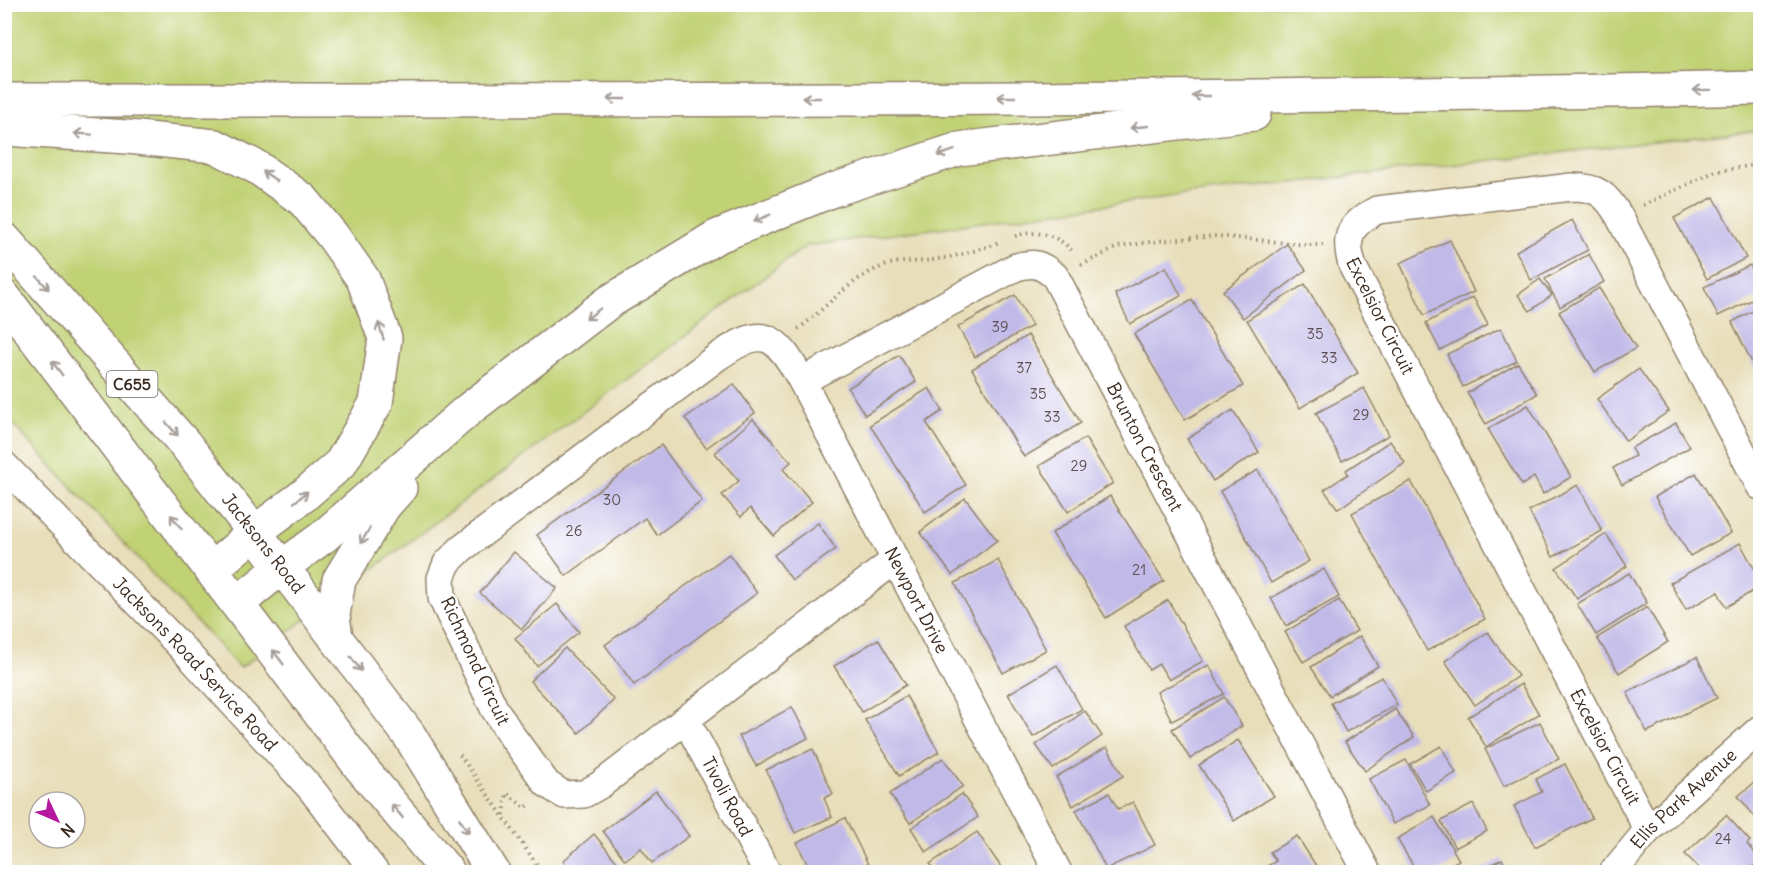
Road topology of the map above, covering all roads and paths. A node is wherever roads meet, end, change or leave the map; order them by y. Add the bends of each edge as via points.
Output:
1 (1761, 88) edge
2 (1512, 94) junction
3 (7, 119) edge
4 (1761, 164) edge
5 (1618, 216) junction
6 (1011, 237) dead end
7 (4, 239) edge
8 (1003, 240) dead end
9 (1348, 244) junction
10 (1082, 264) junction
11 (1055, 276) junction
12 (4, 297) edge
13 (771, 340) junction
14 (802, 381) junction
15 (468, 410) junction
16 (4, 465) edge
17 (1761, 486) edge
18 (255, 532) junction
19 (895, 560) junction
20 (282, 567) junction
21 (212, 569) junction
22 (238, 603) junction
23 (336, 639) junction
24 (686, 720) junction
25 (1761, 729) edge
26 (1648, 830) junction
27 (375, 873) edge
28 (448, 873) edge
29 (493, 873) edge
30 (767, 873) edge
31 (1058, 873) edge
32 (1367, 873) edge
33 (1613, 873) edge

1 -> 2 main road
2 -> 3 main road via 1091,97
2 -> 15 main road via 1302,109 959,149 834,190 716,237 609,302
18 -> 3 main road via 341,463 376,403 385,338 363,279 303,200 258,168 215,146
4 - 5 path via 1714,172
5 - 9 street, Excelsior Circuit via 1611,202 1598,191 1572,187 1377,210 1361,219 1349,233
5 - 17 street, Excelsior Circuit
6 - 10 path via 1037,233 1053,237 1067,245
7 -> 18 main road, Jacksons Road / C655 via 185,444
8 - 13 path via 963,254 887,265 869,272 817,315
9 - 10 path via 1308,245 1217,236 1119,247
9 - 26 street, Excelsior Circuit via 1353,267
10 - 11 path
11 - 14 street via 1031,263 1016,267
11 - 32 street, Brunton Crescent
21 -> 12 main road, C655
13 - 14 street, Newport Drive via 789,358
13 - 24 street, Richmond Circuit via 753,337 716,358 461,549 447,563 441,578 442,598 494,708 547,784 564,795 584,794 600,785
14 - 19 street, Newport Drive
15 - 20 main road via 323,537
15 -> 23 main road via 384,506 339,580 333,615
16 - 27 street, Jacksons Road Service Road via 312,790
18 - 20 main road, Jacksons Road / C655
18 - 21 main road
19 - 24 street, Richmond Circuit
19 - 31 street, Newport Drive
20 - 22 main road
20 - 23 main road, Jacksons Road / C655
21 - 22 main road, C655
28 -> 22 main road, C655 via 362,769
23 -> 29 main road, Jacksons Road / C655 via 409,735
24 - 30 street, Tivoli Road
25 - 26 street, Ellis Park Avenue
26 - 33 street, Ellis Park Avenue

